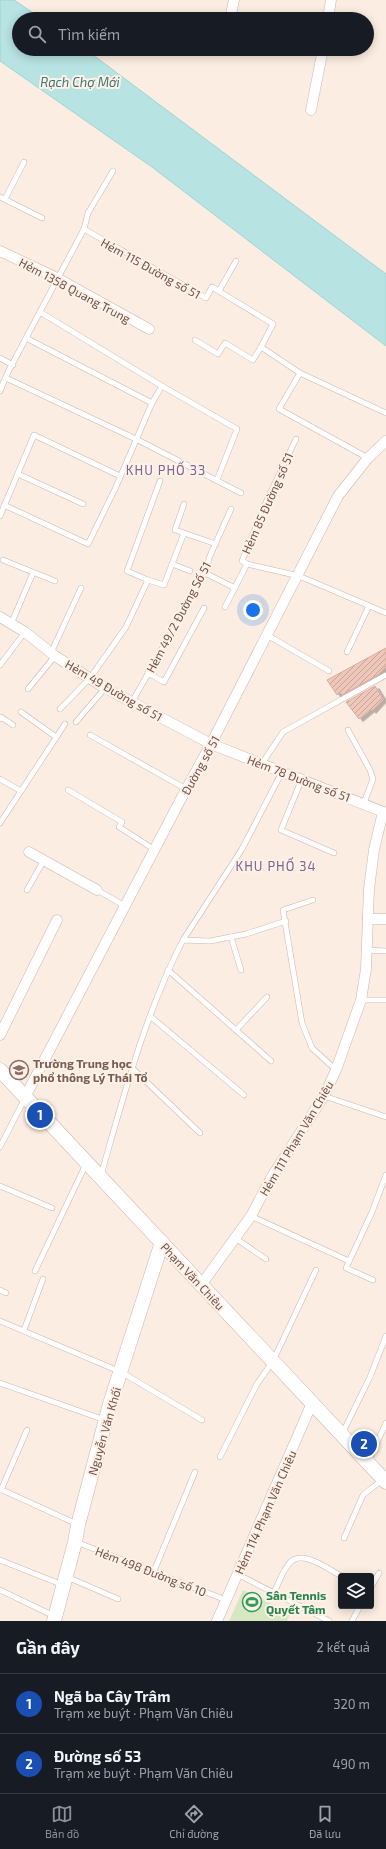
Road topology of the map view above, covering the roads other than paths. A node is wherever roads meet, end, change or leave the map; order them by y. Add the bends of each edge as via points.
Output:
1 (234, 0) edge
2 (332, 0) edge
3 (231, 12) edge
4 (329, 12) edge
5 (322, 56) edge
6 (311, 110) dead end
7 (24, 162) dead end
8 (113, 171) dead end
9 (2, 198) edge
10 (42, 218) dead end
11 (84, 230) junction
12 (0, 251) edge
13 (236, 261) dead end
14 (57, 278) junction
15 (219, 291) junction
16 (40, 312) junction
17 (149, 329) dead end
18 (26, 338) junction
19 (195, 340) dead end
20 (261, 347) junction
21 (0, 358) edge
22 (12, 364) junction
23 (300, 373) junction
24 (6, 378) junction
25 (162, 386) junction
26 (0, 391) edge
27 (152, 403) junction
28 (386, 413) edge
29 (138, 440) junction
30 (296, 440) dead end
31 (386, 441) edge
32 (368, 458) junction
33 (18, 474) junction
34 (120, 476) junction
35 (218, 480) junction
36 (160, 481) dead end
37 (241, 493) dead end
38 (83, 504) dead end
39 (184, 504) dead end
40 (4, 505) junction
41 (231, 509) dead end
42 (0, 516) edge
43 (184, 534) junction
44 (216, 544) junction
45 (3, 560) dead end
46 (172, 564) junction
47 (247, 564) junction
48 (190, 571) dead end
49 (33, 573) junction
50 (205, 573) junction
51 (299, 576) junction
52 (148, 580) junction
53 (55, 581) dead end
54 (81, 588) dead end
55 (235, 588) junction
56 (368, 606) junction
57 (225, 607) dead end
58 (204, 608) dead end
59 (386, 613) edge
60 (0, 617) edge
61 (12, 624) junction
62 (25, 632) junction
63 (267, 635) junction
64 (347, 652) dead end
65 (53, 655) junction
66 (0, 665) edge
67 (329, 671) dead end
68 (148, 673) junction
69 (90, 678) junction
70 (385, 678) edge
71 (105, 688) junction
72 (28, 689) dead end
73 (132, 702) junction
74 (60, 709) dead end
75 (21, 712) dead end
76 (0, 719) edge
77 (76, 722) dead end
78 (64, 724) dead end
79 (13, 725) dead end
80 (348, 730) dead end
81 (90, 735) dead end
82 (56, 737) junction
83 (211, 744) junction
84 (262, 764) junction
85 (282, 772) junction
86 (0, 779) edge
87 (302, 781) junction
88 (186, 789) junction
89 (68, 790) dead end
90 (21, 791) junction
91 (364, 803) junction
92 (385, 810) edge
93 (0, 823) edge
94 (155, 850) junction
95 (29, 852) dead end
96 (334, 853) dead end
97 (44, 860) junction
98 (27, 890) dead end
99 (97, 890) joint
100 (313, 900) dead end
101 (126, 906) junction
102 (386, 919) edge
103 (57, 920) dead end
104 (368, 920) junction
105 (286, 921) junction
106 (231, 937) junction
107 (183, 940) junction
108 (366, 950) junction
109 (386, 951) edge
110 (168, 970) junction
111 (240, 970) dead end
112 (267, 997) dead end
113 (361, 1000) junction
114 (386, 1000) edge
115 (150, 1016) junction
116 (236, 1030) junction
117 (0, 1035) edge
118 (271, 1061) dead end
119 (132, 1068) junction
120 (0, 1070) edge
121 (336, 1070) junction
122 (244, 1095) dead end
123 (324, 1096) junction
124 (26, 1097) junction
125 (386, 1117) edge
126 (200, 1133) dead end
127 (0, 1147) edge
128 (87, 1163) junction
129 (386, 1174) edge
130 (101, 1178) junction
131 (0, 1186) edge
132 (52, 1208) dead end
133 (251, 1216) junction
134 (236, 1238) junction
135 (162, 1242) junction
136 (266, 1259) dead end
137 (349, 1261) junction
138 (316, 1270) dead end
139 (35, 1271) dead end
140 (43, 1279) dead end
141 (373, 1280) dead end
142 (201, 1285) junction
143 (0, 1290) edge
144 (6, 1293) dead end
145 (0, 1321) edge
146 (24, 1330) junction
147 (386, 1336) edge
148 (273, 1361) junction
149 (121, 1372) junction
150 (0, 1383) edge
151 (312, 1403) junction
152 (106, 1420) junction
153 (202, 1420) dead end
154 (386, 1423) edge
155 (27, 1430) dead end
156 (342, 1435) junction
157 (220, 1457) dead end
158 (368, 1463) junction
159 (195, 1472) dead end
160 (385, 1481) edge
161 (1, 1489) edge
162 (78, 1524) junction
163 (344, 1538) dead end
164 (75, 1542) junction
165 (0, 1560) edge
166 (154, 1571) junction
167 (379, 1573) dead end
168 (238, 1574) junction
169 (338, 1574) edge
170 (65, 1581) junction
171 (374, 1582) edge
172 (0, 1590) edge
173 (274, 1593) junction
174 (118, 1599) dead end
175 (226, 1600) junction
176 (358, 1609) edge
177 (55, 1619) edge
178 (218, 1621) edge
179 (327, 1621) edge
180 (352, 1621) edge

1 - 3 street
2 - 4 street
5 - 6 street
7 - 9 lane
8 - 11 lane via 88,213
9 - 10 lane
11 - 14 lane
11 - 15 lane, Hẻm 115 Đường số 51 via 206,298 212,287
12 - 14 street, Hẻm 1358 Quang Trung
13 - 15 lane
14 - 16 lane
14 - 17 street, Hẻm 1358 Quang Trung
15 - 20 lane, Hẻm 115 Đường số 51 via 273,324
16 - 18 lane
16 - 25 lane
18 - 22 lane
18 - 27 lane
19 - 20 lane, Hẻm 115 Đường số 51 via 218,354 225,343 253,360
20 - 23 lane
21 - 22 lane
22 - 24 lane
23 - 28 lane
23 - 32 lane via 279,409
24 - 26 lane
24 - 29 lane
25 - 27 lane
25 - 35 lane via 237,428
27 - 29 lane
29 - 34 lane
29 - 35 lane
30 - 47 lane, Hẻm 85 Đường số 51 via 267,500 242,561
31 - 32 street, Đường số 51
32 - 51 street, Đường số 51 via 338,496
33 - 34 lane via 34,435
33 - 38 lane
33 - 40 lane
34 - 40 lane via 88,544
35 - 37 lane
36 - 52 lane via 127,572
39 - 43 lane via 175,530
40 - 42 lane
41 - 44 lane, Hẻm 49/2 Đường Số 51
43 - 44 lane
43 - 46 lane
44 - 50 lane, Hẻm 49/2 Đường Số 51
45 - 49 lane
46 - 48 lane
46 - 52 lane via 164,585
47 - 51 lane, Hẻm 85 Đường số 51
47 - 55 lane, Hẻm 85 Đường số 51
49 - 53 lane
49 - 61 lane
50 - 55 lane
50 - 68 lane, Hẻm 49/2 Đường Số 51
51 - 56 lane, Hẻm 85 Đường số 51
51 - 63 street, Đường số 51
52 - 69 lane via 126,627
54 - 65 lane
55 - 57 lane, Hẻm 85 Đường số 51
56 - 59 lane, Hẻm 85 Đường số 51
56 - 64 lane
58 - 68 lane via 164,682
60 - 61 street, Hẻm 49 Đường số 51
61 - 62 street, Hẻm 49 Đường số 51
62 - 65 street, Hẻm 49 Đường số 51
62 - 66 lane
63 - 67 lane
63 - 83 street, Đường số 51
65 - 69 street, Hẻm 49 Đường số 51
65 - 72 lane
68 - 73 lane, Hẻm 49/2 Đường Số 51
69 - 71 street, Hẻm 49 Đường số 51
69 - 74 lane
70 - 84 lane via 283,732
71 - 73 street, Hẻm 49 Đường số 51
71 - 77 lane
73 - 83 street, Hẻm 49 Đường số 51
75 - 82 lane
76 - 79 lane via 1,717
78 - 82 lane
80 - 91 lane via 373,780
81 - 88 lane
82 - 90 lane
83 - 84 street, Hẻm 78 Đường số 51
83 - 88 street, Đường số 51
84 - 85 street, Hẻm 78 Đường số 51
85 - 87 street, Hẻm 78 Đường số 51
85 - 107 lane via 242,849
86 - 90 lane
87 - 91 street, Hẻm 78 Đường số 51
87 - 96 lane via 281,830
88 - 94 street, Đường số 51
89 - 94 lane via 122,822 119,827
90 - 93 lane
91 - 92 street, Hẻm 78 Đường số 51
92 - 104 street, Hẻm 111 Phạm Văn Chiêu via 374,850
94 - 101 street, Đường số 51
95 - 97 street
97 - 98 lane
97 - 99 street
99 - 101 lane
100 - 105 lane via 283,910
101 - 124 street, Đường số 51
102 - 104 street
103 - 117 street
104 - 108 street, Hẻm 111 Phạm Văn Chiêu
105 - 106 lane
105 - 121 lane via 302,1023 312,1048
106 - 107 lane via 210,941
106 - 111 lane
107 - 110 lane
108 - 109 lane
108 - 113 street, Hẻm 111 Phạm Văn Chiêu
110 - 115 lane
110 - 116 lane
112 - 116 lane
113 - 114 lane
113 - 121 street, Hẻm 111 Phạm Văn Chiêu
115 - 119 lane
115 - 122 lane
116 - 118 lane
119 - 126 lane
119 - 130 lane
120 - 124 main road, Phạm Văn Chiêu
121 - 123 street, Hẻm 111 Phạm Văn Chiêu
123 - 125 lane
123 - 133 street, Hẻm 111 Phạm Văn Chiêu via 271,1178
124 - 127 lane
124 - 128 main road, Phạm Văn Chiêu
128 - 130 main road, Phạm Văn Chiêu
128 - 139 lane
129 - 137 lane
130 - 135 main road, Phạm Văn Chiêu
131 - 132 lane
133 - 134 street, Hẻm 111 Phạm Văn Chiêu
133 - 137 lane
134 - 136 lane
134 - 142 street, Hẻm 111 Phạm Văn Chiêu
135 - 142 main road, Phạm Văn Chiêu
135 - 149 main road, Nguyễn Văn Khối
137 - 141 lane via 346,1268
138 - 148 lane
140 - 146 lane
142 - 148 main road, Phạm Văn Chiêu
143 - 144 lane
145 - 146 lane
146 - 149 lane
147 - 156 lane via 370,1377
148 - 151 main road, Phạm Văn Chiêu
148 - 157 lane via 257,1384
149 - 152 main road, Nguyễn Văn Khối
149 - 153 lane
150 - 152 lane
151 - 156 main road, Phạm Văn Chiêu
151 - 168 street, Hẻm 114 Phạm Văn Chiêu
152 - 162 main road, Nguyễn Văn Khối
154 - 158 lane
155 - 161 lane
156 - 158 main road, Phạm Văn Chiêu
158 - 160 main road, Phạm Văn Chiêu
159 - 166 lane
160 - 163 lane via 363,1495
161 - 162 lane
162 - 164 main road, Nguyễn Văn Khối
164 - 166 lane, Hẻm 498 Đường số 10
164 - 170 main road, Nguyễn Văn Khối
165 - 170 lane
166 - 175 lane, Hẻm 498 Đường số 10
167 - 171 lane
168 - 173 lane
168 - 175 street, Hẻm 114 Phạm Văn Chiêu
169 - 173 lane via 299,1557 288,1564
170 - 174 lane
170 - 177 main road, Nguyễn Văn Khối
172 - 177 lane
173 - 179 lane
175 - 178 street, Hẻm 114 Phạm Văn Chiêu
176 - 180 lane

